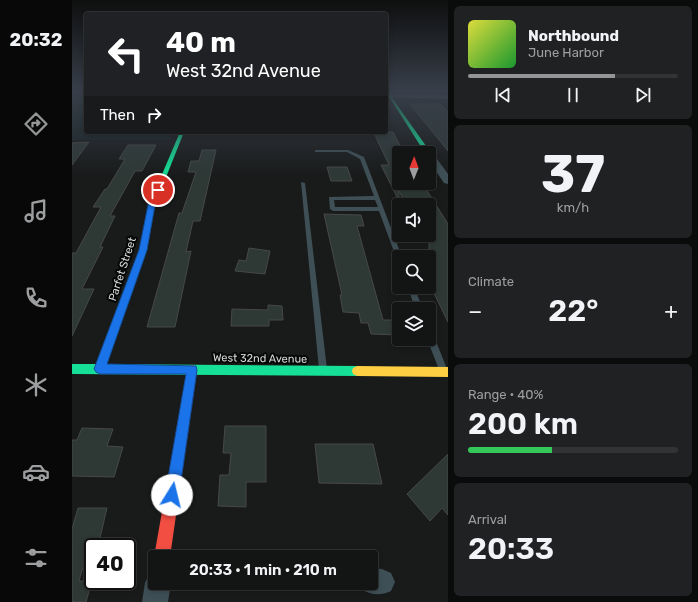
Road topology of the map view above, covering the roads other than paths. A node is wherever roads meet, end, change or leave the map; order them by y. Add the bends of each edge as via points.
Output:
1 (405, 119) edge
2 (181, 134) edge
3 (424, 146) edge
4 (316, 151) dead end
5 (436, 163) edge
6 (448, 181) edge
7 (303, 183) dead end
8 (376, 198) junction
9 (381, 209) junction
10 (396, 250) edge
11 (434, 346) edge
12 (72, 369) edge
13 (100, 369) junction
14 (192, 370) junction
15 (324, 371) junction
16 (446, 372) edge
17 (163, 550) edge
18 (157, 590) edge
19 (155, 602) edge

1 - 3 street
2 - 13 street, Parfet Street via 152,205 143,250
4 - 8 lane via 348,151 362,158
5 - 6 street
7 - 15 lane
8 - 9 lane
8 - 9 lane via 331,198 333,209
9 - 10 lane
11 - 16 lane
12 - 13 street, West 32nd Avenue
13 - 14 street, West 32nd Avenue
14 - 15 street, West 32nd Avenue
14 - 17 street
15 - 16 street, West 32nd Avenue
18 - 19 street

